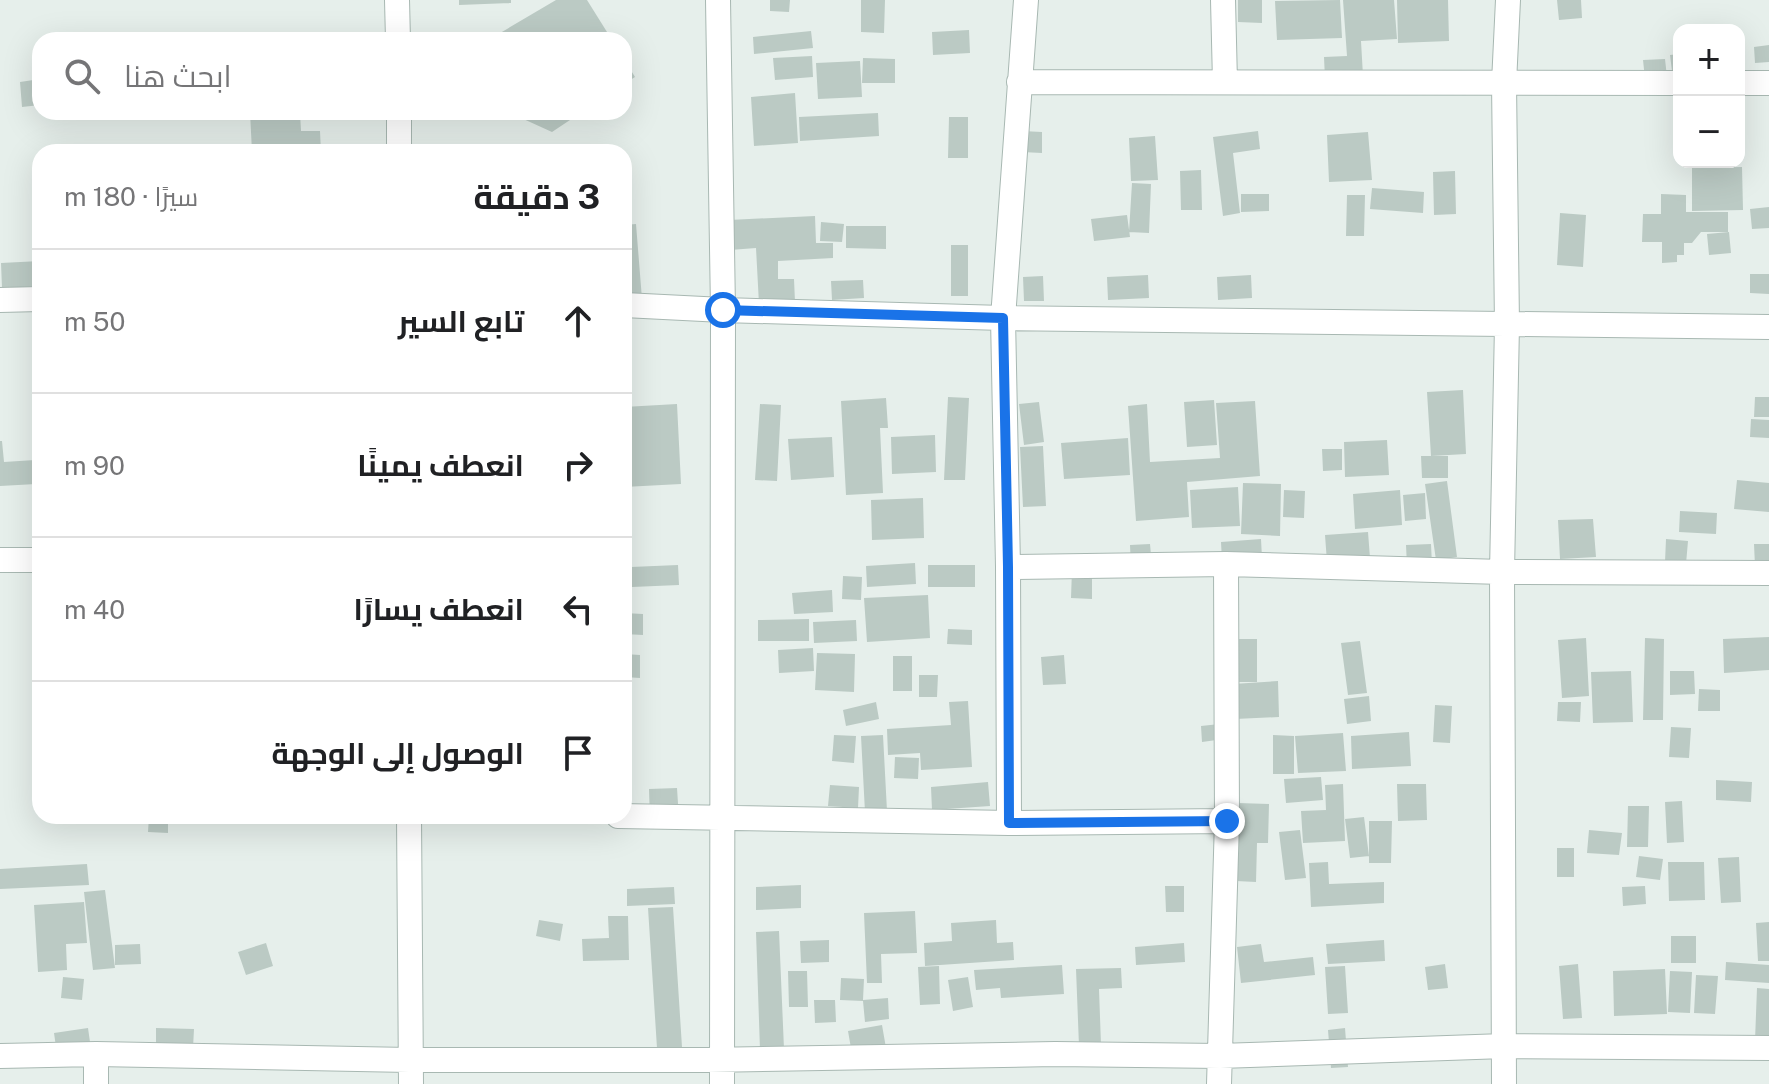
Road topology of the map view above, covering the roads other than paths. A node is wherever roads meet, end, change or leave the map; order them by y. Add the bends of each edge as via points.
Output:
1 (397, 0) edge
2 (718, 0) edge
3 (1026, 0) edge
4 (1223, 0) edge
5 (1508, 0) edge
6 (398, 32) edge
7 (1019, 82) junction
8 (1225, 82) junction
9 (1504, 83) junction
10 (1673, 83) edge
11 (1745, 83) edge
12 (1769, 83) edge
13 (399, 120) edge
14 (399, 144) edge
15 (32, 299) edge
16 (0, 300) edge
17 (632, 305) edge
18 (723, 310) junction
19 (1003, 318) junction
20 (1507, 325) junction
21 (1769, 327) edge
22 (0, 560) edge
23 (32, 560) edge
24 (1226, 564) junction
25 (1008, 567) junction
26 (1502, 572) junction
27 (1769, 573) edge
28 (632, 816) edge
29 (723, 818) junction
30 (1227, 821) junction
31 (1009, 823) junction
32 (409, 824) edge
33 (1504, 1046) junction
34 (1769, 1048) edge
35 (96, 1054) junction
36 (0, 1056) edge
37 (1220, 1056) junction
38 (410, 1072) edge
39 (722, 1072) edge
40 (96, 1084) edge
41 (1219, 1084) edge
42 (1504, 1084) edge

1 - 6 street
2 - 18 street
3 - 7 street
4 - 8 street
5 - 9 street
7 - 8 street
7 - 19 street
8 - 9 street
9 - 10 street
9 - 20 street
11 - 12 street
13 - 14 street
15 - 16 street
17 - 18 street
18 - 19 street
18 - 29 street
19 - 20 street
19 - 25 street
20 - 21 street
20 - 26 street
22 - 23 street
24 - 25 street
24 - 26 street
24 - 30 street
25 - 31 street
26 - 27 street
26 - 33 street
28 - 29 street
29 - 31 street
29 - 39 street
30 - 31 street
30 - 37 street
32 - 38 street
33 - 34 street
33 - 37 street
33 - 42 street
35 - 36 street
35 - 38 street
35 - 40 street
37 - 39 street via 1055,1054
37 - 41 street
38 - 39 street

